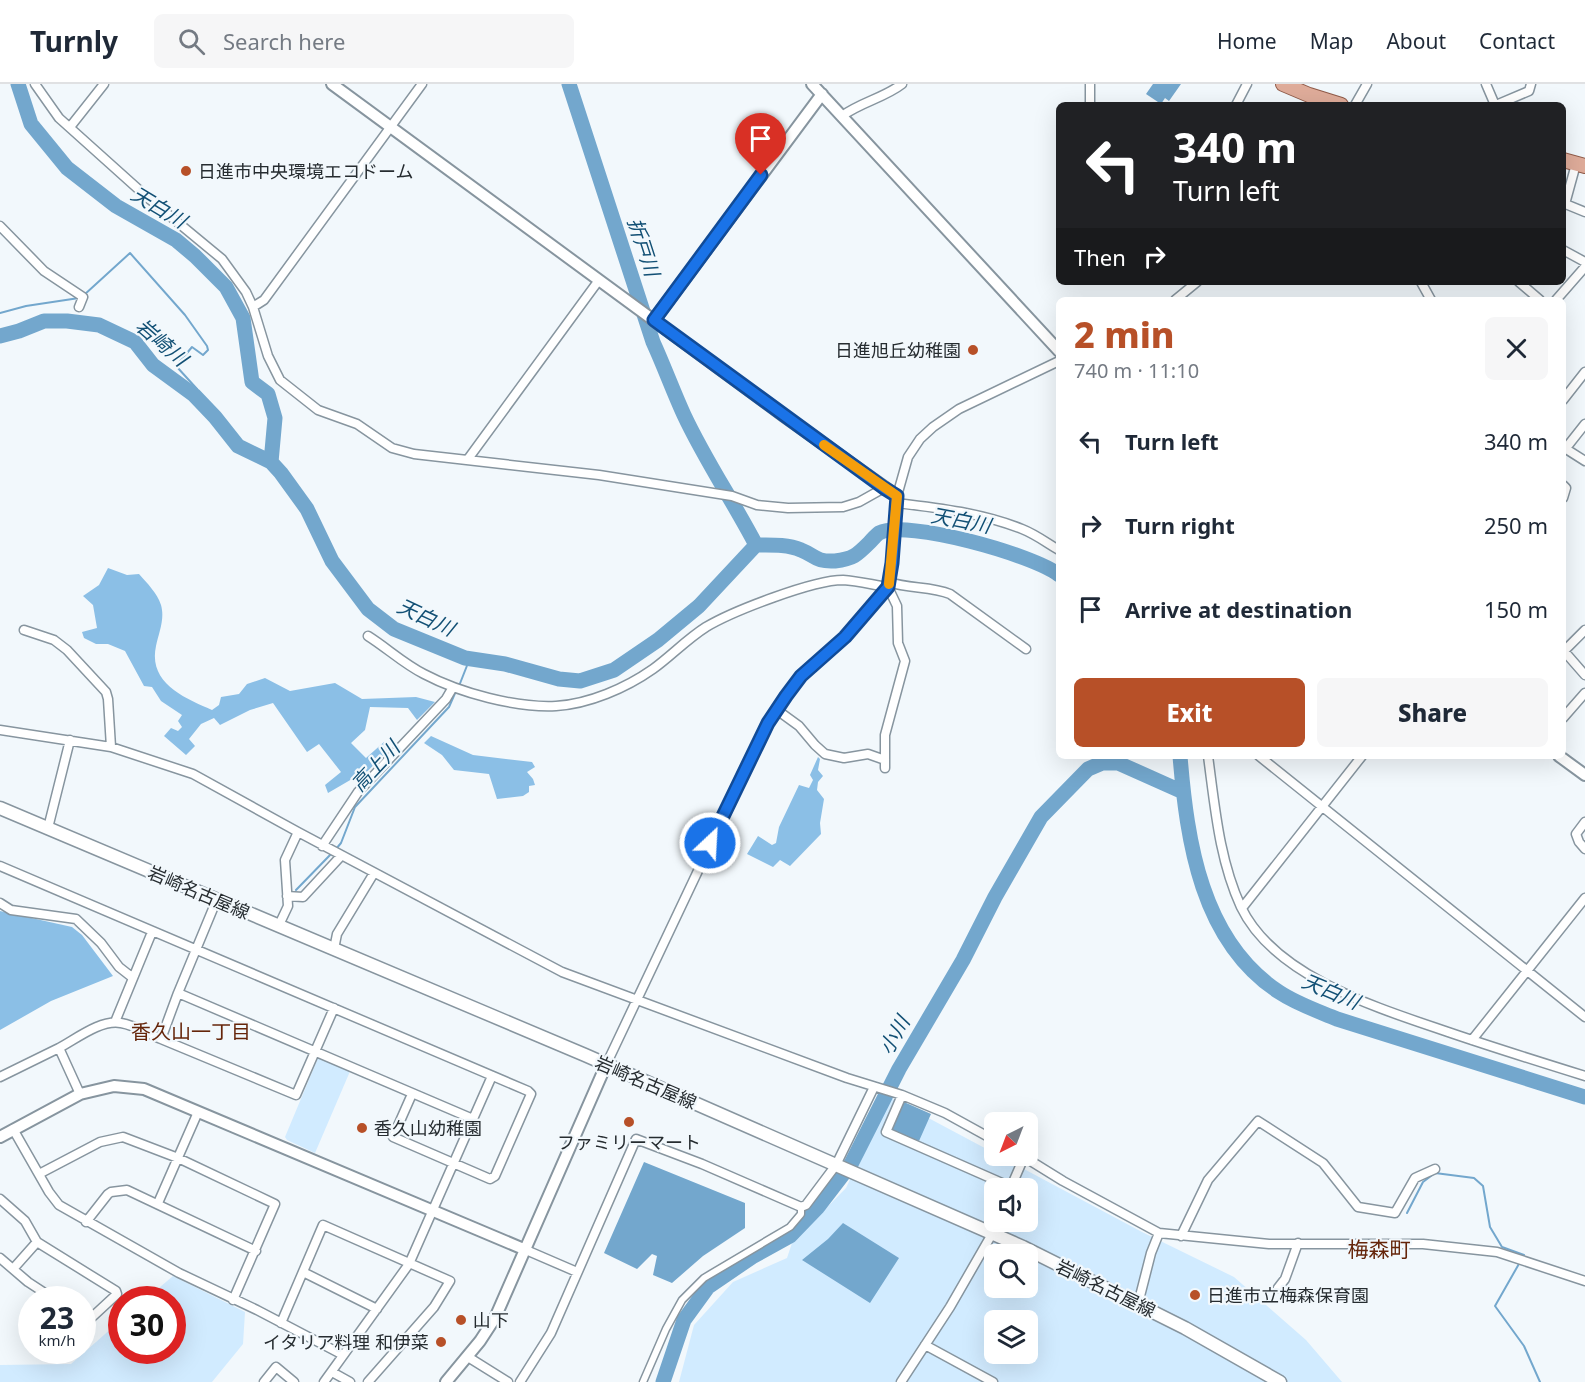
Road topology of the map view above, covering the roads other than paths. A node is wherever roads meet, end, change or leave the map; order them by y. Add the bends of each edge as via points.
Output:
1 (35, 84) edge
2 (104, 84) edge
3 (332, 84) edge
4 (422, 84) edge
5 (812, 84) edge
6 (902, 84) edge
7 (1090, 84) edge
8 (1247, 84) edge
9 (1283, 84) edge
10 (1366, 84) edge
11 (1486, 84) edge
12 (1531, 84) edge
13 (822, 94) junction
14 (1090, 102) edge
15 (1238, 102) edge
16 (1331, 102) edge
17 (1357, 102) edge
18 (1494, 102) edge
19 (1502, 102) edge
20 (842, 116) junction
21 (70, 127) junction
22 (391, 127) junction
23 (1575, 163) edge
24 (1566, 196) edge
25 (1566, 204) edge
26 (1585, 212) edge
27 (0, 226) edge
28 (1566, 252) edge
29 (1585, 262) edge
30 (1585, 267) edge
31 (599, 280) junction
32 (1193, 285) edge
33 (1522, 285) edge
34 (1179, 297) edge
35 (1536, 297) edge
36 (1559, 297) edge
37 (79, 307) dead end
38 (253, 307) junction
39 (654, 320) junction
40 (1056, 348) edge
41 (1056, 362) edge
42 (1585, 372) edge
43 (1566, 396) edge
44 (1585, 424) edge
45 (1566, 445) edge
46 (1566, 448) edge
47 (468, 459) junction
48 (1585, 461) edge
49 (884, 488) junction
50 (897, 499) junction
51 (1056, 548) edge
52 (889, 585) junction
53 (24, 630) dead end
54 (1585, 630) edge
55 (368, 636) dead end
56 (1026, 649) dead end
57 (1566, 649) edge
58 (1566, 655) edge
59 (1585, 675) edge
60 (457, 688) junction
61 (1585, 693) edge
62 (777, 710) junction
63 (1566, 714) edge
64 (0, 729) edge
65 (70, 740) junction
66 (111, 747) junction
67 (1208, 759) edge
68 (1264, 759) edge
69 (1360, 759) edge
70 (1562, 759) edge
71 (1585, 776) edge
72 (1322, 804) junction
73 (0, 807) edge
74 (1585, 822) edge
75 (48, 828) junction
76 (298, 832) junction
77 (1585, 849) edge
78 (333, 851) junction
79 (0, 866) edge
80 (374, 873) junction
81 (287, 896) junction
82 (1585, 898) edge
83 (217, 899) junction
84 (0, 903) edge
85 (1242, 908) junction
86 (279, 925) junction
87 (152, 932) junction
88 (196, 949) junction
89 (334, 949) junction
90 (1526, 970) junction
91 (133, 978) junction
92 (178, 993) junction
93 (636, 1001) junction
94 (334, 1008) junction
95 (1585, 1017) edge
96 (115, 1022) junction
97 (161, 1039) junction
98 (1473, 1040) junction
99 (59, 1048) junction
100 (315, 1052) junction
101 (606, 1065) junction
102 (492, 1076) junction
103 (1585, 1076) edge
104 (0, 1077) edge
105 (877, 1087) junction
106 (80, 1094) junction
107 (412, 1094) junction
108 (898, 1094) junction
109 (198, 1112) junction
110 (473, 1119) junction
111 (13, 1129) junction
112 (984, 1134) edge
113 (0, 1137) edge
114 (178, 1158) junction
115 (453, 1162) junction
116 (839, 1166) junction
117 (1018, 1166) edge
118 (1038, 1166) edge
119 (1435, 1169) dead end
120 (39, 1174) junction
121 (0, 1199) edge
122 (158, 1203) junction
123 (801, 1208) junction
124 (433, 1210) junction
125 (86, 1222) junction
126 (1159, 1233) junction
127 (992, 1234) junction
128 (1180, 1236) junction
129 (37, 1242) junction
130 (1298, 1243) junction
131 (526, 1250) junction
132 (256, 1251) junction
133 (0, 1258) edge
134 (409, 1264) junction
135 (13, 1269) junction
136 (303, 1272) junction
137 (577, 1272) junction
138 (1585, 1281) edge
139 (34, 1286) edge
140 (1278, 1288) dead end
141 (233, 1300) junction
142 (1138, 1304) junction
143 (376, 1309) junction
144 (96, 1314) edge
145 (281, 1323) junction
146 (925, 1345) junction
147 (343, 1355) junction
148 (468, 1357) junction
149 (332, 1372) junction
150 (264, 1382) edge
151 (294, 1382) edge
152 (324, 1382) edge
153 (350, 1382) edge
154 (368, 1382) edge
155 (446, 1382) edge
156 (508, 1382) edge
157 (520, 1382) edge
158 (643, 1382) edge
159 (901, 1382) edge
160 (993, 1382) edge
161 (1280, 1382) edge

1 - 21 street
2 - 21 street
3 - 22 street
4 - 22 street
5 - 13 street
6 - 20 street
7 - 14 street
8 - 15 street
9 - 16 main road
10 - 17 street
11 - 18 street
12 - 19 street via 1528,91
13 - 20 street
13 - 39 street
20 - 40 street
21 - 38 street via 222,260
22 - 31 street
22 - 38 street via 264,300
23 - 24 street
25 - 26 street
27 - 37 street via 44,271 83,297
28 - 29 street
30 - 36 street
31 - 39 street
31 - 47 street
32 - 34 street
33 - 35 street
38 - 47 street via 262,340 280,380 318,410 357,424 392,448
39 - 49 street
41 - 50 street via 958,409 927,432 908,457
42 - 43 street
44 - 45 street
46 - 48 street
47 - 49 street via 732,496 758,505 788,508 843,507
49 - 50 street
50 - 51 street via 1000,521
50 - 52 street
52 - 56 street via 950,594
52 - 60 street via 844,580 769,600 704,628 634,680 575,703 539,705
52 - 62 street via 845,637 801,676
52 - 62 street via 897,606 898,643 905,661 885,735 885,764 868,754 844,758 825,754 799,726
53 - 66 street via 54,640 106,692
54 - 57 street
55 - 60 street via 422,674
58 - 59 street
60 - 78 street via 358,792
61 - 63 street
62 - 93 street
64 - 65 street
65 - 66 street
65 - 75 street
66 - 76 street via 193,774
67 - 85 street via 1227,870
68 - 72 street
69 - 72 street
70 - 71 street
72 - 85 street
72 - 90 street
73 - 75 main road, 岩崎名古屋線
74 - 77 street via 1576,834
75 - 83 main road, 岩崎名古屋線
76 - 78 street
76 - 81 street via 285,861
78 - 80 street
78 - 81 street via 303,897
79 - 87 street
80 - 89 street via 337,934
80 - 93 street via 561,972
81 - 86 street via 288,906
82 - 90 street
83 - 86 main road, 岩崎名古屋線
83 - 88 street
84 - 91 street via 11,910 76,919
85 - 98 street via 1271,947 1316,978 1354,998
86 - 89 main road, 岩崎名古屋線
87 - 88 street
87 - 91 street
88 - 92 street
88 - 94 street
89 - 101 main road, 岩崎名古屋線
90 - 95 street
90 - 98 street
91 - 96 street
92 - 97 street
92 - 100 street
93 - 101 street
93 - 105 street
94 - 100 street
94 - 102 street
96 - 97 street
96 - 99 street
97 - 100 street via 296,1095
98 - 103 street
99 - 104 street
99 - 106 street
100 - 107 street
101 - 116 main road, 岩崎名古屋線
101 - 131 street
102 - 110 street
102 - 115 street via 528,1091 530,1100 494,1178
105 - 108 street
105 - 116 street
106 - 109 street via 114,1086 136,1087
106 - 111 street
107 - 110 street
107 - 115 street via 393,1137
108 - 112 street
108 - 117 street via 886,1132 1011,1187
109 - 114 street
109 - 124 street
110 - 115 street
111 - 113 street
111 - 120 street
114 - 120 street via 123,1137 100,1142
114 - 122 street
114 - 132 street via 275,1204
115 - 124 street
116 - 123 street
116 - 127 main road, 岩崎名古屋線
118 - 126 street
119 - 128 street via 1415,1178 1395,1213 1358,1207 1323,1164 1258,1121 1208,1180
120 - 125 street via 55,1201
121 - 129 street via 25,1221
122 - 125 street via 127,1190 111,1192
122 - 132 street
123 - 137 street via 636,1139
123 - 158 street via 801,1214 790,1227 704,1278 682,1300
124 - 131 street
124 - 134 street
125 - 141 street
126 - 128 street
126 - 142 street
127 - 142 main road, 岩崎名古屋線
127 - 146 street
128 - 130 street
129 - 135 street
129 - 144 street via 116,1291
130 - 138 street via 1423,1244 1497,1252
130 - 140 street
131 - 137 street
131 - 148 street via 495,1318
132 - 141 street
133 - 135 street
134 - 136 street via 323,1225
134 - 143 street
134 - 154 street via 450,1281 435,1308
135 - 139 street
136 - 143 street
136 - 145 street
137 - 157 street via 551,1333
141 - 145 street
142 - 161 main road, 岩崎名古屋線
143 - 147 street
145 - 147 street
146 - 159 street
146 - 160 street
147 - 149 street
148 - 155 street
148 - 156 street
149 - 152 street
149 - 153 street
150 - 151 street via 276,1367

